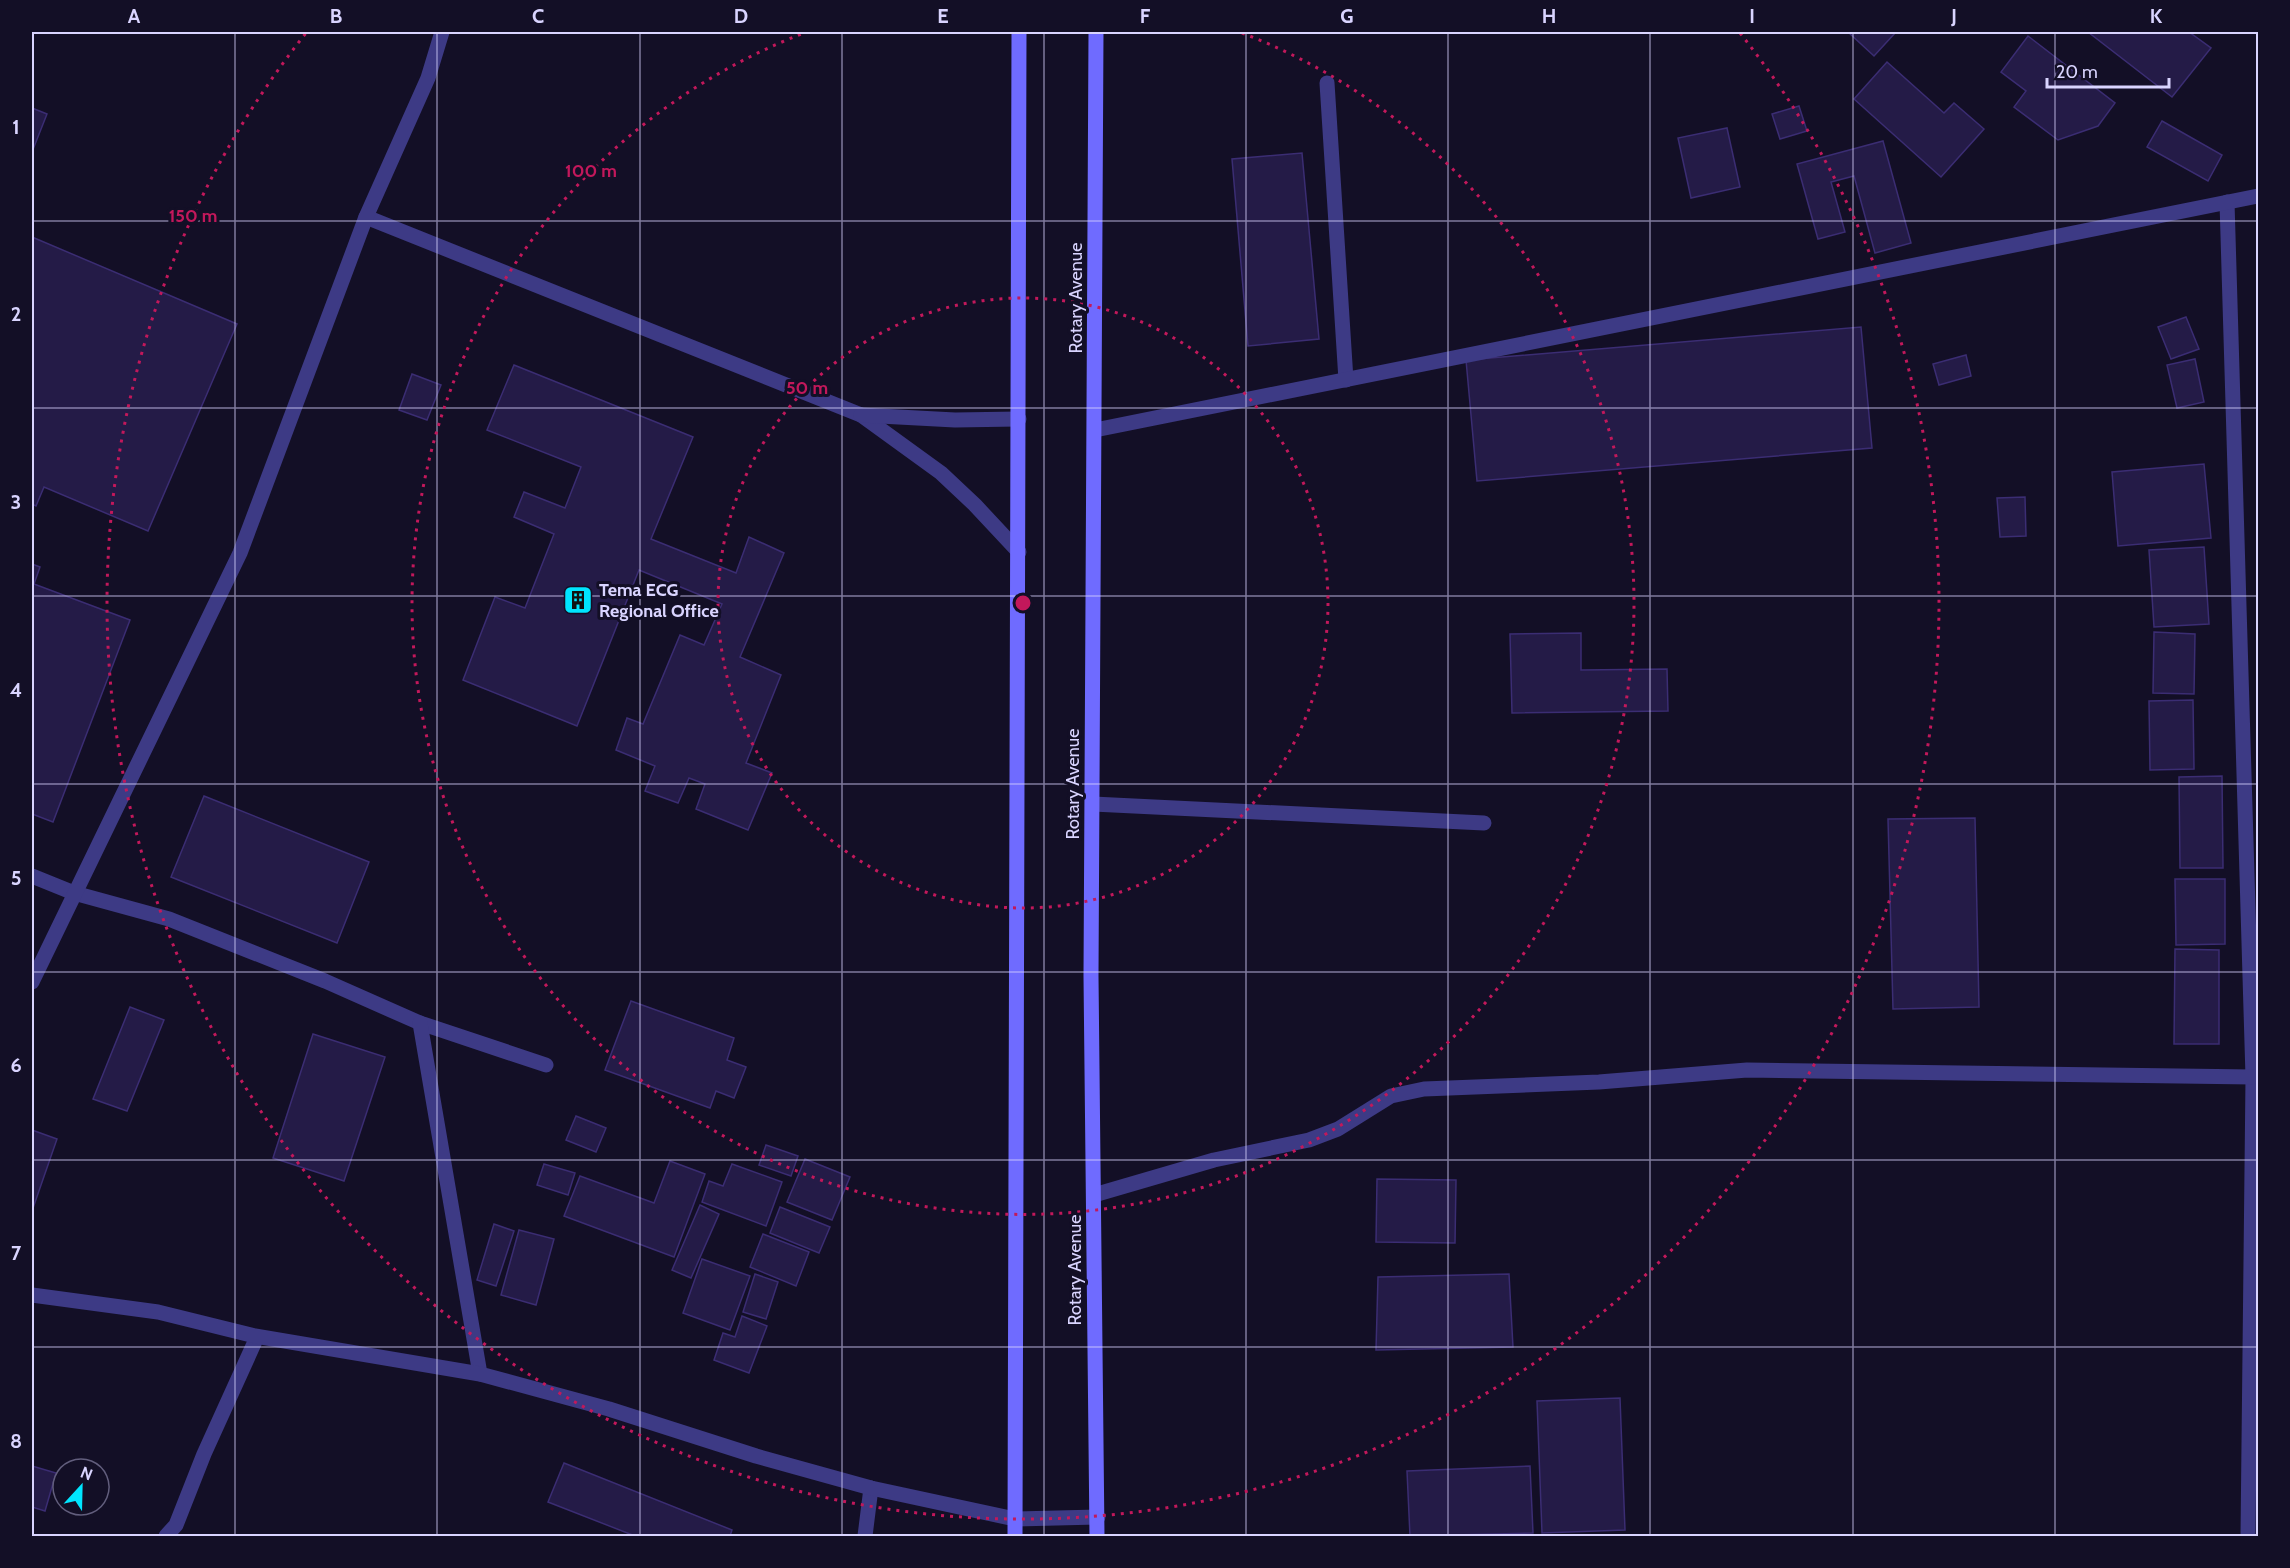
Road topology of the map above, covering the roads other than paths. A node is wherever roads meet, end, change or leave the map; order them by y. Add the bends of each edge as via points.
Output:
1 (442, 32) edge
2 (1019, 32) edge
3 (1096, 32) edge
4 (1328, 83) dead end
5 (2259, 196) edge
6 (2227, 202) junction
7 (366, 217) junction
8 (1347, 380) junction
9 (861, 415) junction
10 (1019, 419) junction
11 (1095, 430) junction
12 (1019, 552) junction
13 (1093, 804) junction
14 (1484, 823) dead end
15 (32, 876) edge
16 (74, 893) junction
17 (32, 982) edge
18 (420, 1023) junction
19 (546, 1065) dead end
20 (2253, 1077) junction
21 (1094, 1195) junction
22 (32, 1295) edge
23 (257, 1337) junction
24 (480, 1374) junction
25 (871, 1488) junction
26 (1098, 1517) junction
27 (1015, 1519) junction
28 (166, 1536) edge
29 (865, 1536) edge
30 (1015, 1536) edge
31 (1097, 1536) edge
32 (2248, 1536) edge

1 - 7 street via 428,78
2 - 10 main road
3 - 11 main road, Rotary Avenue
4 - 8 street
5 - 6 street
6 - 8 street
6 - 20 street
7 - 9 street
7 - 16 street via 240,553
8 - 11 street
9 - 10 street
9 - 12 street via 941,473
10 - 12 main road
11 - 13 main road, Rotary Avenue
12 - 27 main road
13 - 14 street
13 - 21 main road, Rotary Avenue
15 - 16 street
16 - 17 street
16 - 18 street via 169,920 326,981
18 - 19 street
18 - 24 street
20 - 21 street via 1747,1070 1599,1082 1424,1089 1391,1096 1338,1129 1308,1140 1214,1160
20 - 32 street
21 - 26 main road, Rotary Avenue
22 - 23 street via 158,1312
23 - 24 street
23 - 28 street via 176,1525
24 - 25 street
25 - 27 street
25 - 29 street
26 - 27 street
26 - 31 main road, Rotary Avenue
27 - 30 main road

